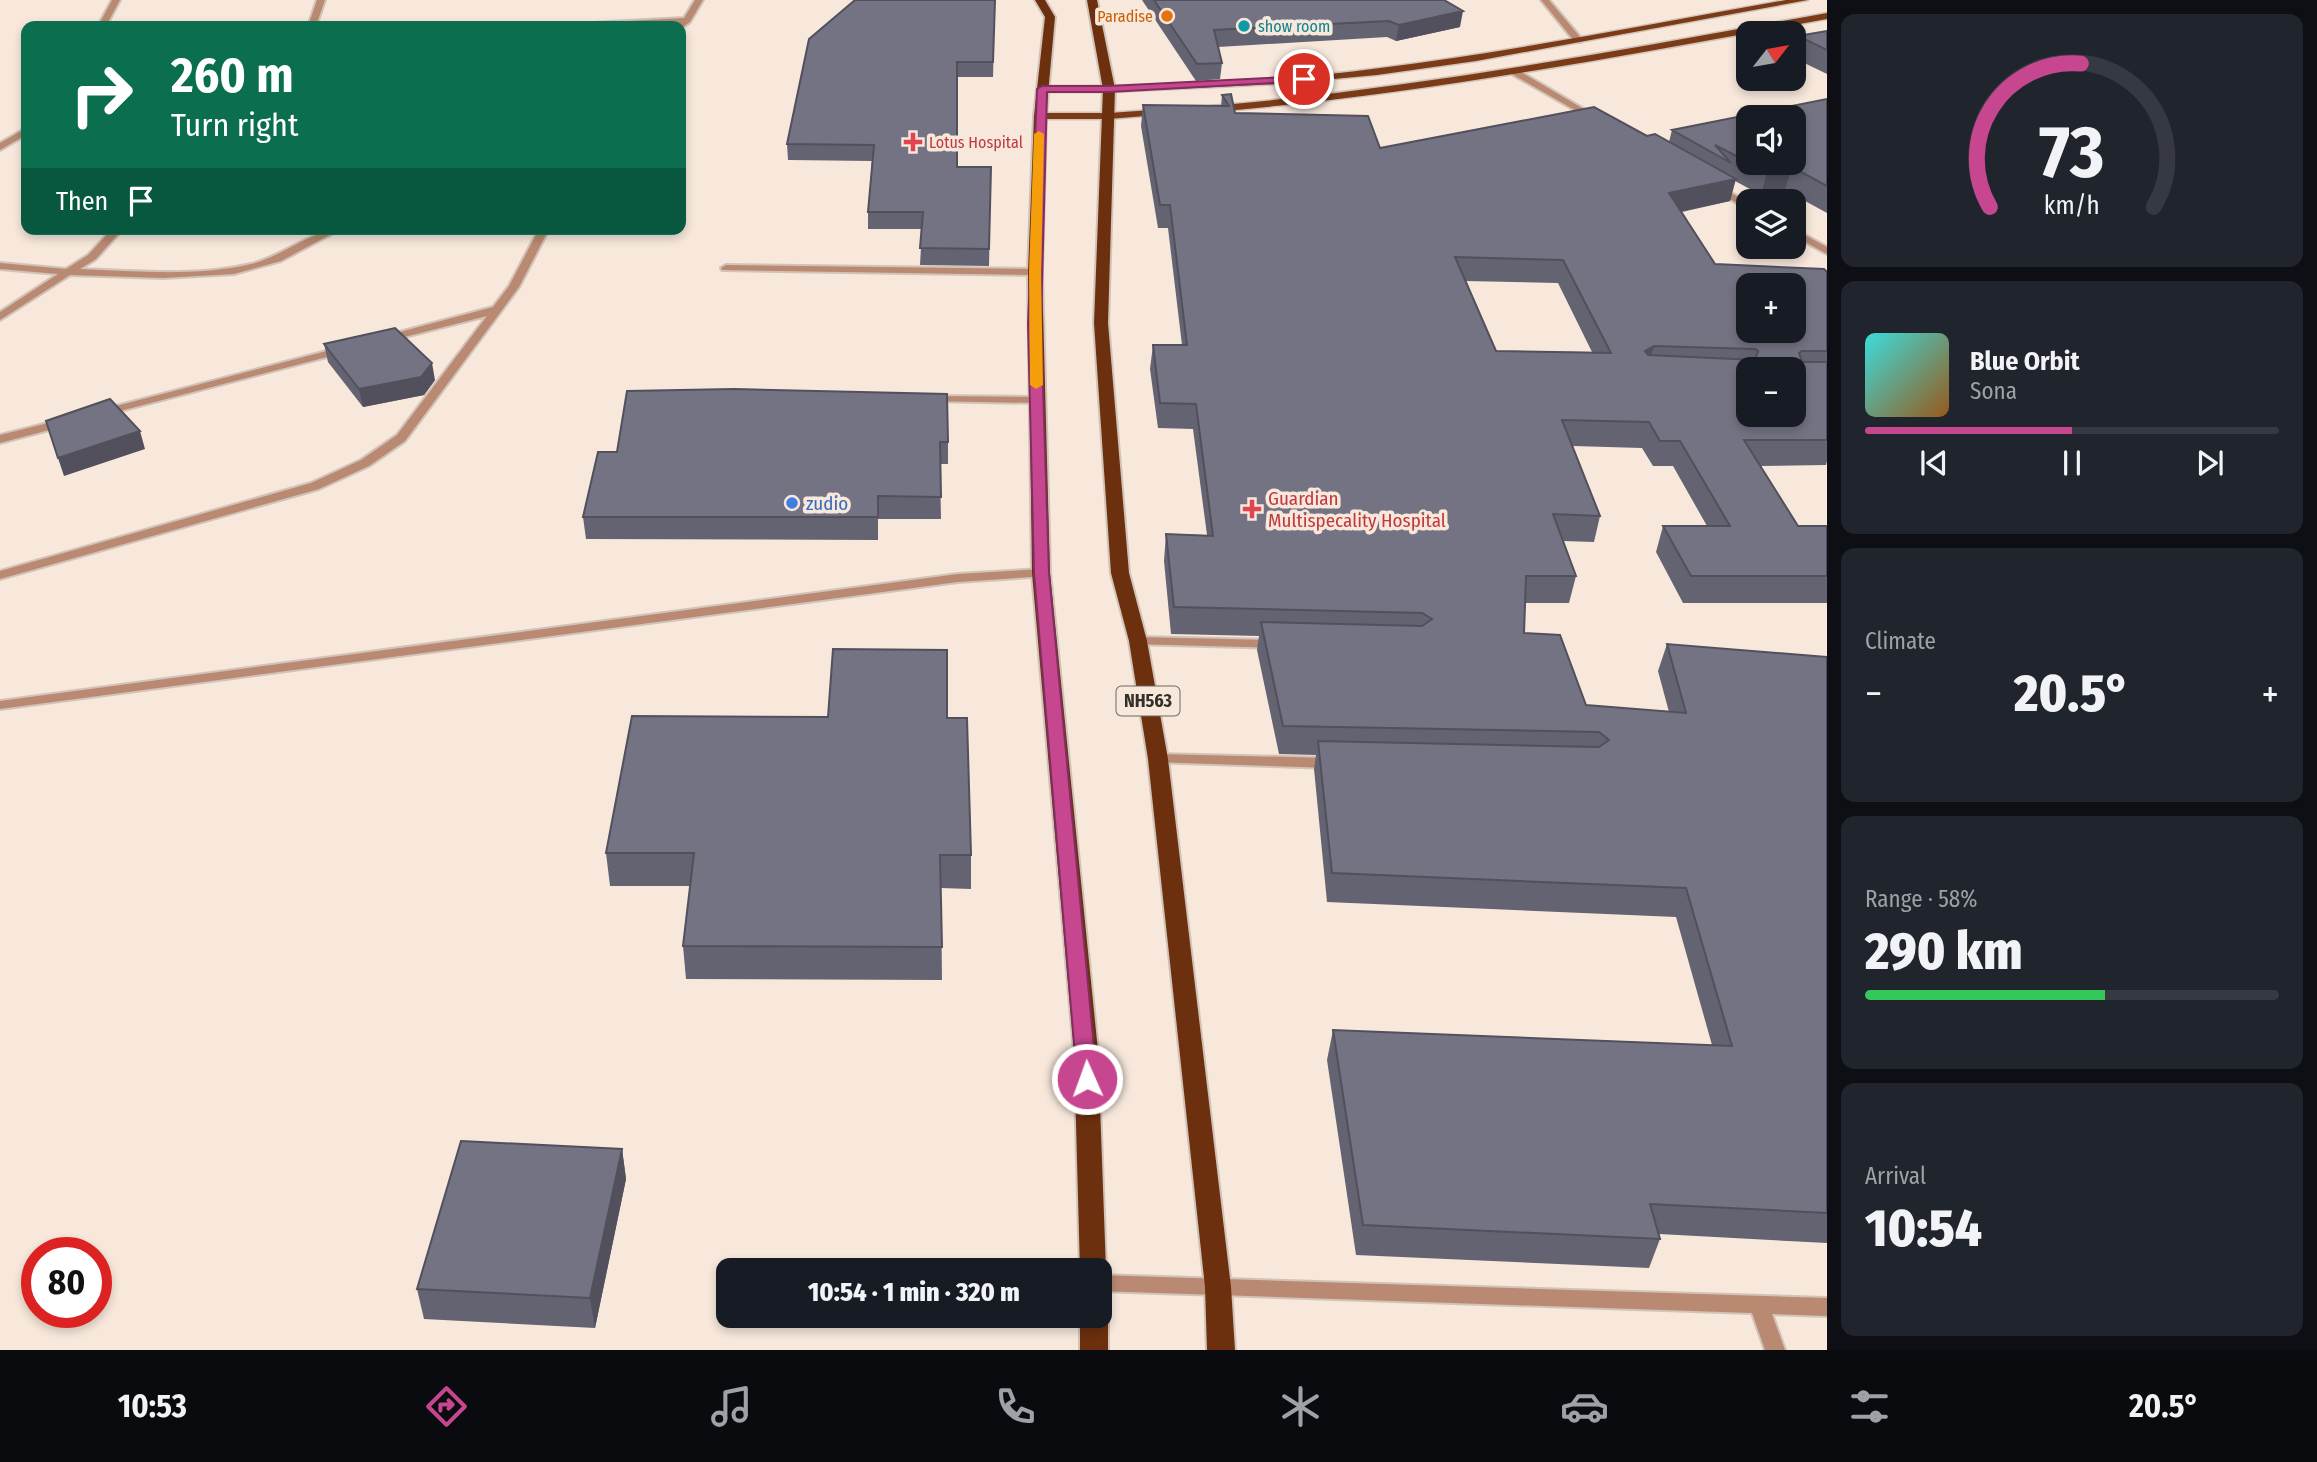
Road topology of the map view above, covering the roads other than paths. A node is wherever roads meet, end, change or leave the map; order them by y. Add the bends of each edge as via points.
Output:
1 (117, 0) edge
2 (321, 0) edge
3 (699, 0) edge
4 (1040, 0) edge
5 (1092, 0) edge
6 (1545, 0) edge
7 (1803, 0) edge
8 (1827, 16) edge
9 (687, 20) joint
10 (105, 21) edge
11 (314, 21) edge
12 (668, 21) edge
13 (1578, 40) junction
14 (1513, 71) junction
15 (1042, 89) junction
16 (1109, 89) junction
17 (1202, 109) edge
18 (1175, 111) edge
19 (1040, 116) junction
20 (1109, 116) junction
21 (1607, 125) edge
22 (21, 134) edge
23 (0, 147) edge
24 (1701, 179) edge
25 (1736, 199) edge
26 (112, 235) edge
27 (325, 235) edge
28 (541, 235) edge
29 (1806, 239) edge
30 (1823, 248) edge
31 (1827, 257) edge
32 (0, 266) edge
33 (726, 268) dead end
34 (68, 272) junction
35 (1035, 272) junction
36 (496, 310) junction
37 (0, 317) edge
38 (369, 343) edge
39 (356, 347) edge
40 (915, 399) edge
41 (1037, 400) junction
42 (92, 415) edge
43 (79, 419) edge
44 (0, 439) edge
45 (1041, 573) junction
46 (0, 575) edge
47 (1138, 641) junction
48 (1292, 644) edge
49 (0, 705) edge
50 (1158, 759) junction
51 (1354, 763) edge
52 (1093, 1258) edge
53 (1112, 1283) edge
54 (1218, 1287) junction
55 (1759, 1305) junction
56 (1827, 1307) edge
57 (1094, 1328) edge
58 (1094, 1350) edge
59 (1220, 1350) edge
60 (1775, 1350) edge

1 - 10 street
2 - 11 street
3 - 9 street
4 - 15 highway via 1050,17
5 - 16 highway, NH563
6 - 13 street
7 - 13 main road
8 - 14 main road
9 - 12 street
13 - 16 main road via 1377,72
14 - 17 main road via 1308,102
14 - 21 street
15 - 16 main road
15 - 19 highway
16 - 20 highway, NH563
18 - 20 main road
19 - 20 main road
19 - 35 highway
20 - 47 highway, NH563 via 1101,323 1120,573
22 - 23 street
24 - 25 street
26 - 34 street via 92,257
27 - 34 street via 258,265 204,275
28 - 36 street via 514,288
29 - 30 street
30 - 31 street
32 - 34 street
33 - 35 street
34 - 37 street
35 - 41 highway
36 - 38 street
36 - 46 street via 401,438 365,463 315,486
39 - 42 street
40 - 41 street
41 - 45 highway
43 - 44 street
45 - 49 street via 958,578
45 - 52 highway via 1086,1051
47 - 48 street
47 - 50 highway, NH563
50 - 51 street
50 - 54 highway, NH563
53 - 54 street
54 - 55 street
54 - 59 highway, NH563
55 - 56 street
55 - 60 street
57 - 58 highway

